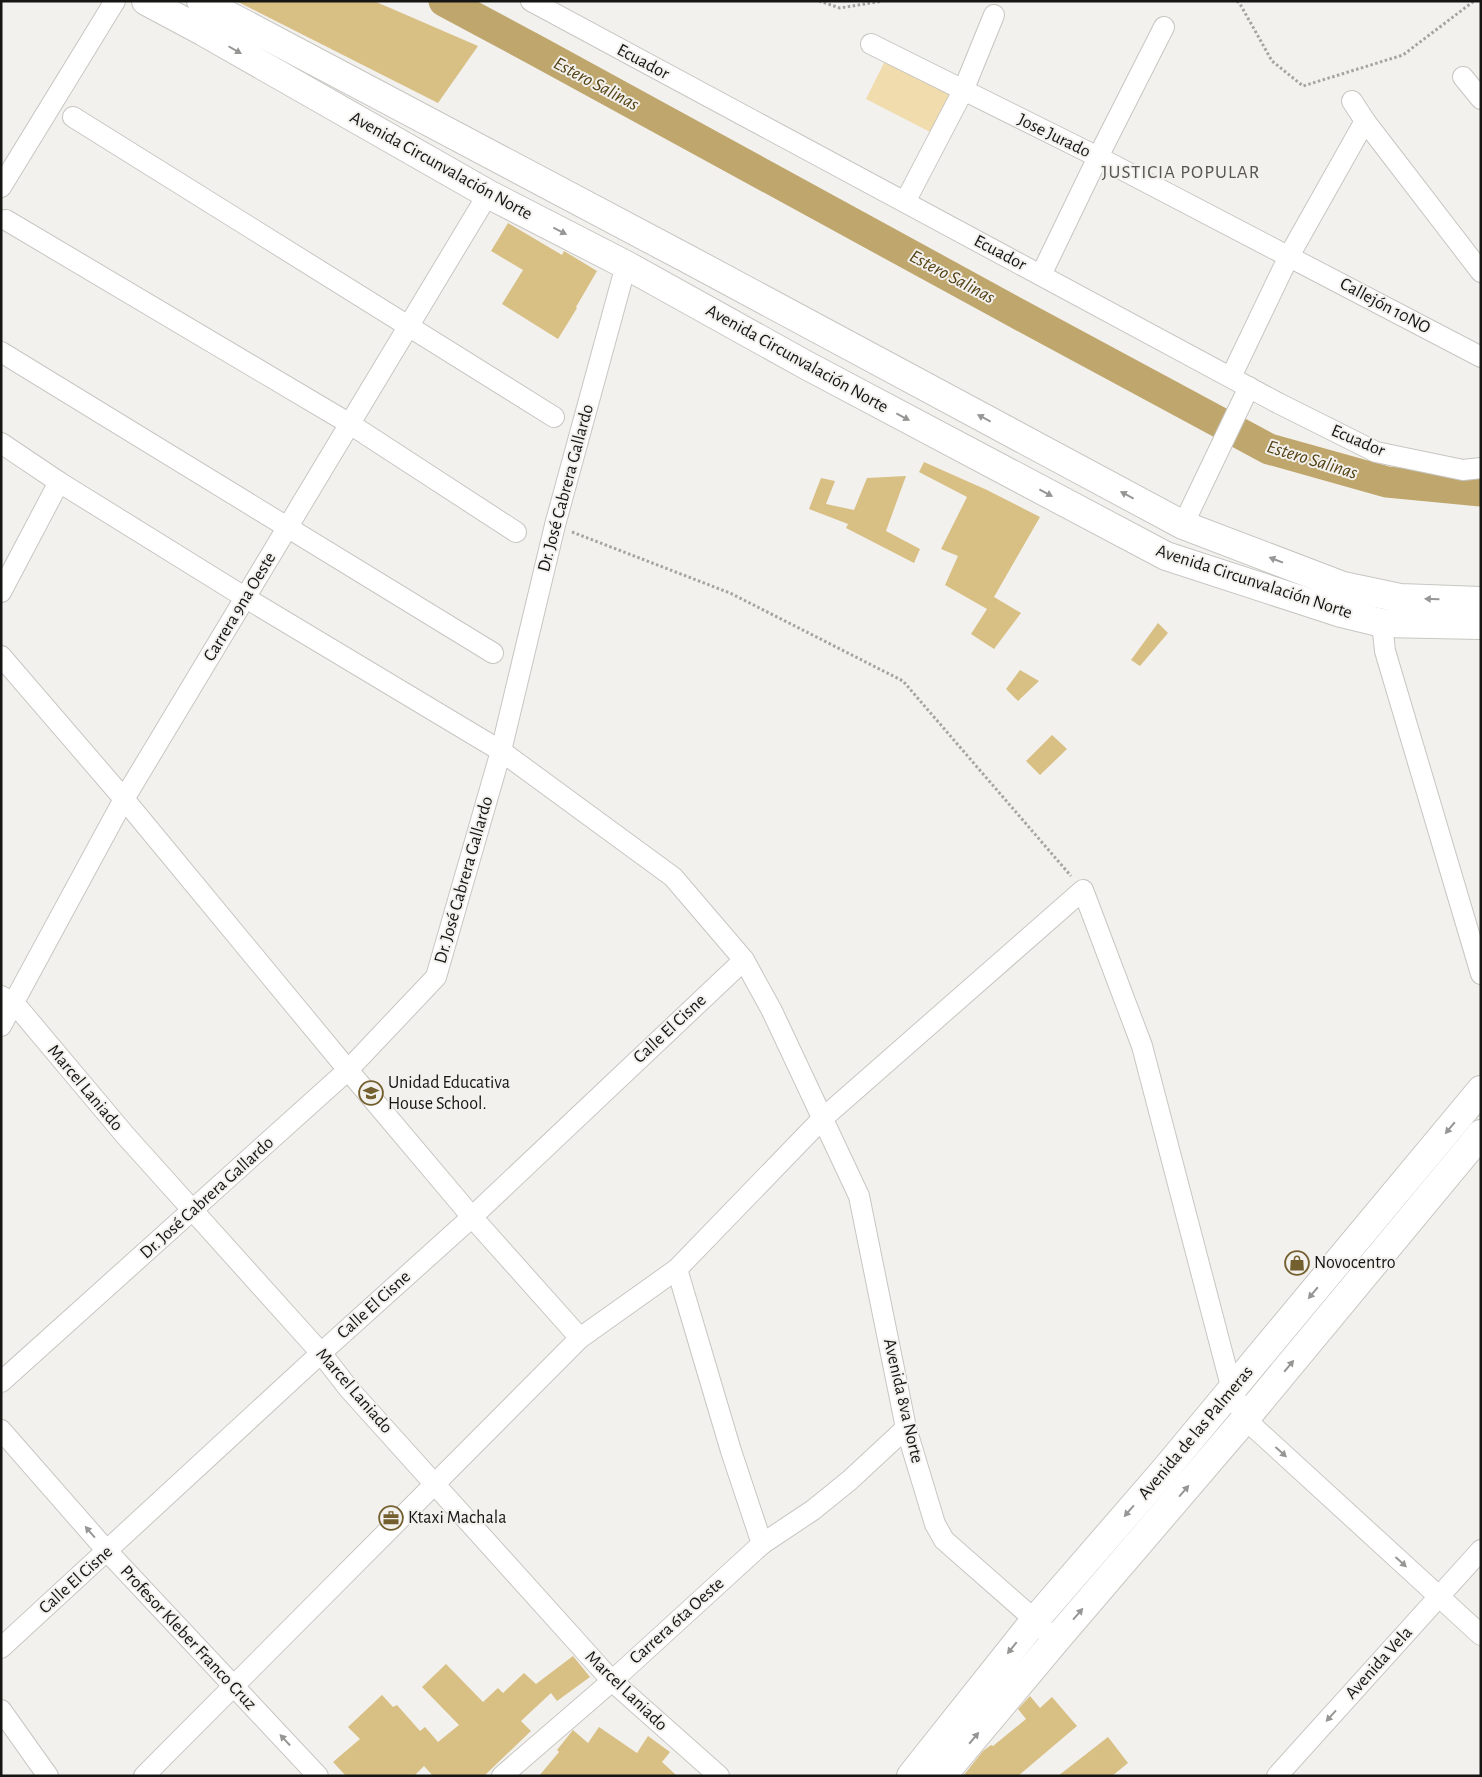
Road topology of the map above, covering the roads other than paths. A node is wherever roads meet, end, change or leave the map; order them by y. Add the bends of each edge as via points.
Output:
1 (115, 1) edge
2 (146, 1) edge
3 (531, 1) edge
4 (210, 11) edge
5 (994, 15) dead end
6 (1164, 27) dead end
7 (871, 44) dead end
8 (1463, 77) dead end
9 (963, 91) junction
10 (1481, 99) edge
11 (1352, 101) dead end
12 (73, 117) dead end
13 (1365, 121) junction
14 (1098, 157) junction
15 (1, 186) edge
16 (488, 194) junction
17 (905, 202) junction
18 (6, 220) dead end
19 (1289, 256) junction
20 (686, 258) junction
21 (626, 265) junction
22 (1481, 272) edge
23 (1041, 275) junction
24 (668, 288) junction
25 (409, 326) junction
26 (1, 352) edge
27 (1481, 356) edge
28 (1240, 388) junction
29 (554, 416) dead end
30 (350, 424) junction
31 (1, 443) edge
32 (1481, 468) edge
33 (59, 482) junction
34 (1183, 524) junction
35 (289, 527) junction
36 (516, 532) dead end
37 (1, 592) edge
38 (246, 598) junction
39 (1481, 601) edge
40 (1382, 622) junction
41 (1481, 625) edge
42 (493, 654) dead end
43 (1, 656) edge
44 (501, 752) junction
45 (124, 799) junction
46 (744, 960) junction
47 (1481, 974) edge
48 (8, 999) edge
49 (1, 1026) edge
50 (348, 1070) junction
51 (1481, 1090) edge
52 (822, 1119) junction
53 (1481, 1134) edge
54 (192, 1211) junction
55 (472, 1217) junction
56 (677, 1269) junction
57 (580, 1338) junction
58 (321, 1353) junction
59 (1, 1382) edge
60 (1232, 1390) junction
61 (1245, 1419) junction
62 (906, 1428) junction
63 (1, 1430) edge
64 (436, 1484) junction
65 (762, 1544) junction
66 (1481, 1550) edge
67 (107, 1551) junction
68 (1439, 1596) junction
69 (1035, 1620) junction
70 (1481, 1635) edge
71 (1055, 1641) junction
72 (1, 1648) edge
73 (612, 1681) junction
74 (233, 1686) junction
75 (1, 1710) edge
76 (48, 1776) edge
77 (144, 1776) edge
78 (318, 1776) edge
79 (502, 1776) edge
80 (719, 1776) edge
81 (911, 1776) edge
82 (942, 1776) edge
83 (1277, 1776) edge

1 - 15 street
2 - 4 main road, Avenida Circunvalación Norte
3 - 17 street, Ecuador
4 -> 16 main road, Avenida Circunvalación Norte
4 - 20 main road, Avenida Circunvalación Norte
5 - 9 street
6 - 14 street
7 - 9 street, Jose Jurado
8 - 10 street
9 - 14 street, Jose Jurado
9 - 17 street
11 - 13 street
12 - 25 street
13 - 19 street
13 - 22 street
14 - 19 street, Jose Jurado
14 - 23 street
16 -> 21 main road, Avenida Circunvalación Norte
16 - 25 street, Carrera 9na Oeste
17 - 23 street, Ecuador
18 - 30 street
19 - 27 street, Callejón 10NO
19 - 28 street
20 - 24 main road
34 -> 20 main road, Avenida Circunvalación Norte
21 - 24 main road, Avenida Circunvalación Norte
21 - 44 street, Dr. José Cabrera Gallardo via 555,525
23 - 28 street, Ecuador
24 -> 40 main road, Avenida Circunvalación Norte via 1166,556 1341,613
25 - 29 street
25 - 30 street, Carrera 9na Oeste
26 - 35 street
28 - 32 street, Ecuador via 1376,452 1463,470
28 - 34 street via 1218,453
30 - 35 street, Carrera 9na Oeste
30 - 36 street
31 - 33 street, Avenida 8va Norte
33 - 37 street
33 - 38 street, Avenida 8va Norte
39 -> 34 main road, Avenida Circunvalación Norte via 1400,598 1343,586
35 - 38 street, Carrera 9na Oeste
35 - 42 street
38 - 44 street, Avenida 8va Norte
38 - 45 street, Carrera 9na Oeste
40 - 41 main road, Avenida Circunvalación Norte
40 - 47 street via 1385,650
43 - 45 street
44 - 46 street, Avenida 8va Norte via 673,877
44 - 50 street, Dr. José Cabrera Gallardo via 436,977
45 - 48 street, Carrera 9na Oeste
45 - 50 street
46 - 52 street, Avenida 8va Norte via 772,1011
46 - 55 street, Calle El Cisne
48 - 49 street, Carrera 9na Oeste
48 - 54 street, Marcel Laniado
50 - 54 street, Dr. José Cabrera Gallardo
50 - 55 street
51 -> 60 main road, Avenida de las Palmeras
52 - 56 street
52 - 60 street via 1083,890 1142,1046
52 - 62 street, Avenida 8va Norte via 859,1196
61 -> 53 main road, Avenida de las Palmeras
54 - 58 street, Marcel Laniado
54 - 59 street, Dr. José Cabrera Gallardo
55 - 57 street
55 - 58 street, Calle El Cisne
56 - 57 street
56 - 65 street
57 - 64 street
58 - 64 street, Marcel Laniado via 349,1389
58 - 67 street, Calle El Cisne
60 - 61 street
60 -> 69 main road, Avenida de las Palmeras
61 -> 68 street
71 -> 61 main road, Avenida de las Palmeras
62 - 65 street, Carrera 6ta Oeste via 813,1510
62 - 69 street, Avenida 8va Norte via 935,1524 944,1540
67 -> 63 street, Profesor Kleber Franco Cruz
64 - 73 street, Marcel Laniado
64 - 74 street
65 - 73 street, Carrera 6ta Oeste
66 - 68 street, Avenida Vela
67 - 72 street, Calle El Cisne
67 - 74 street, Profesor Kleber Franco Cruz
68 - 70 street
68 -> 83 street, Avenida Vela
69 - 71 street, Avenida 8va Norte
69 -> 81 main road, Avenida de las Palmeras
82 -> 71 main road, Avenida de las Palmeras
73 - 79 street, Carrera 6ta Oeste
73 - 80 street, Marcel Laniado
74 - 77 street
78 -> 74 street, Profesor Kleber Franco Cruz
75 - 76 street

